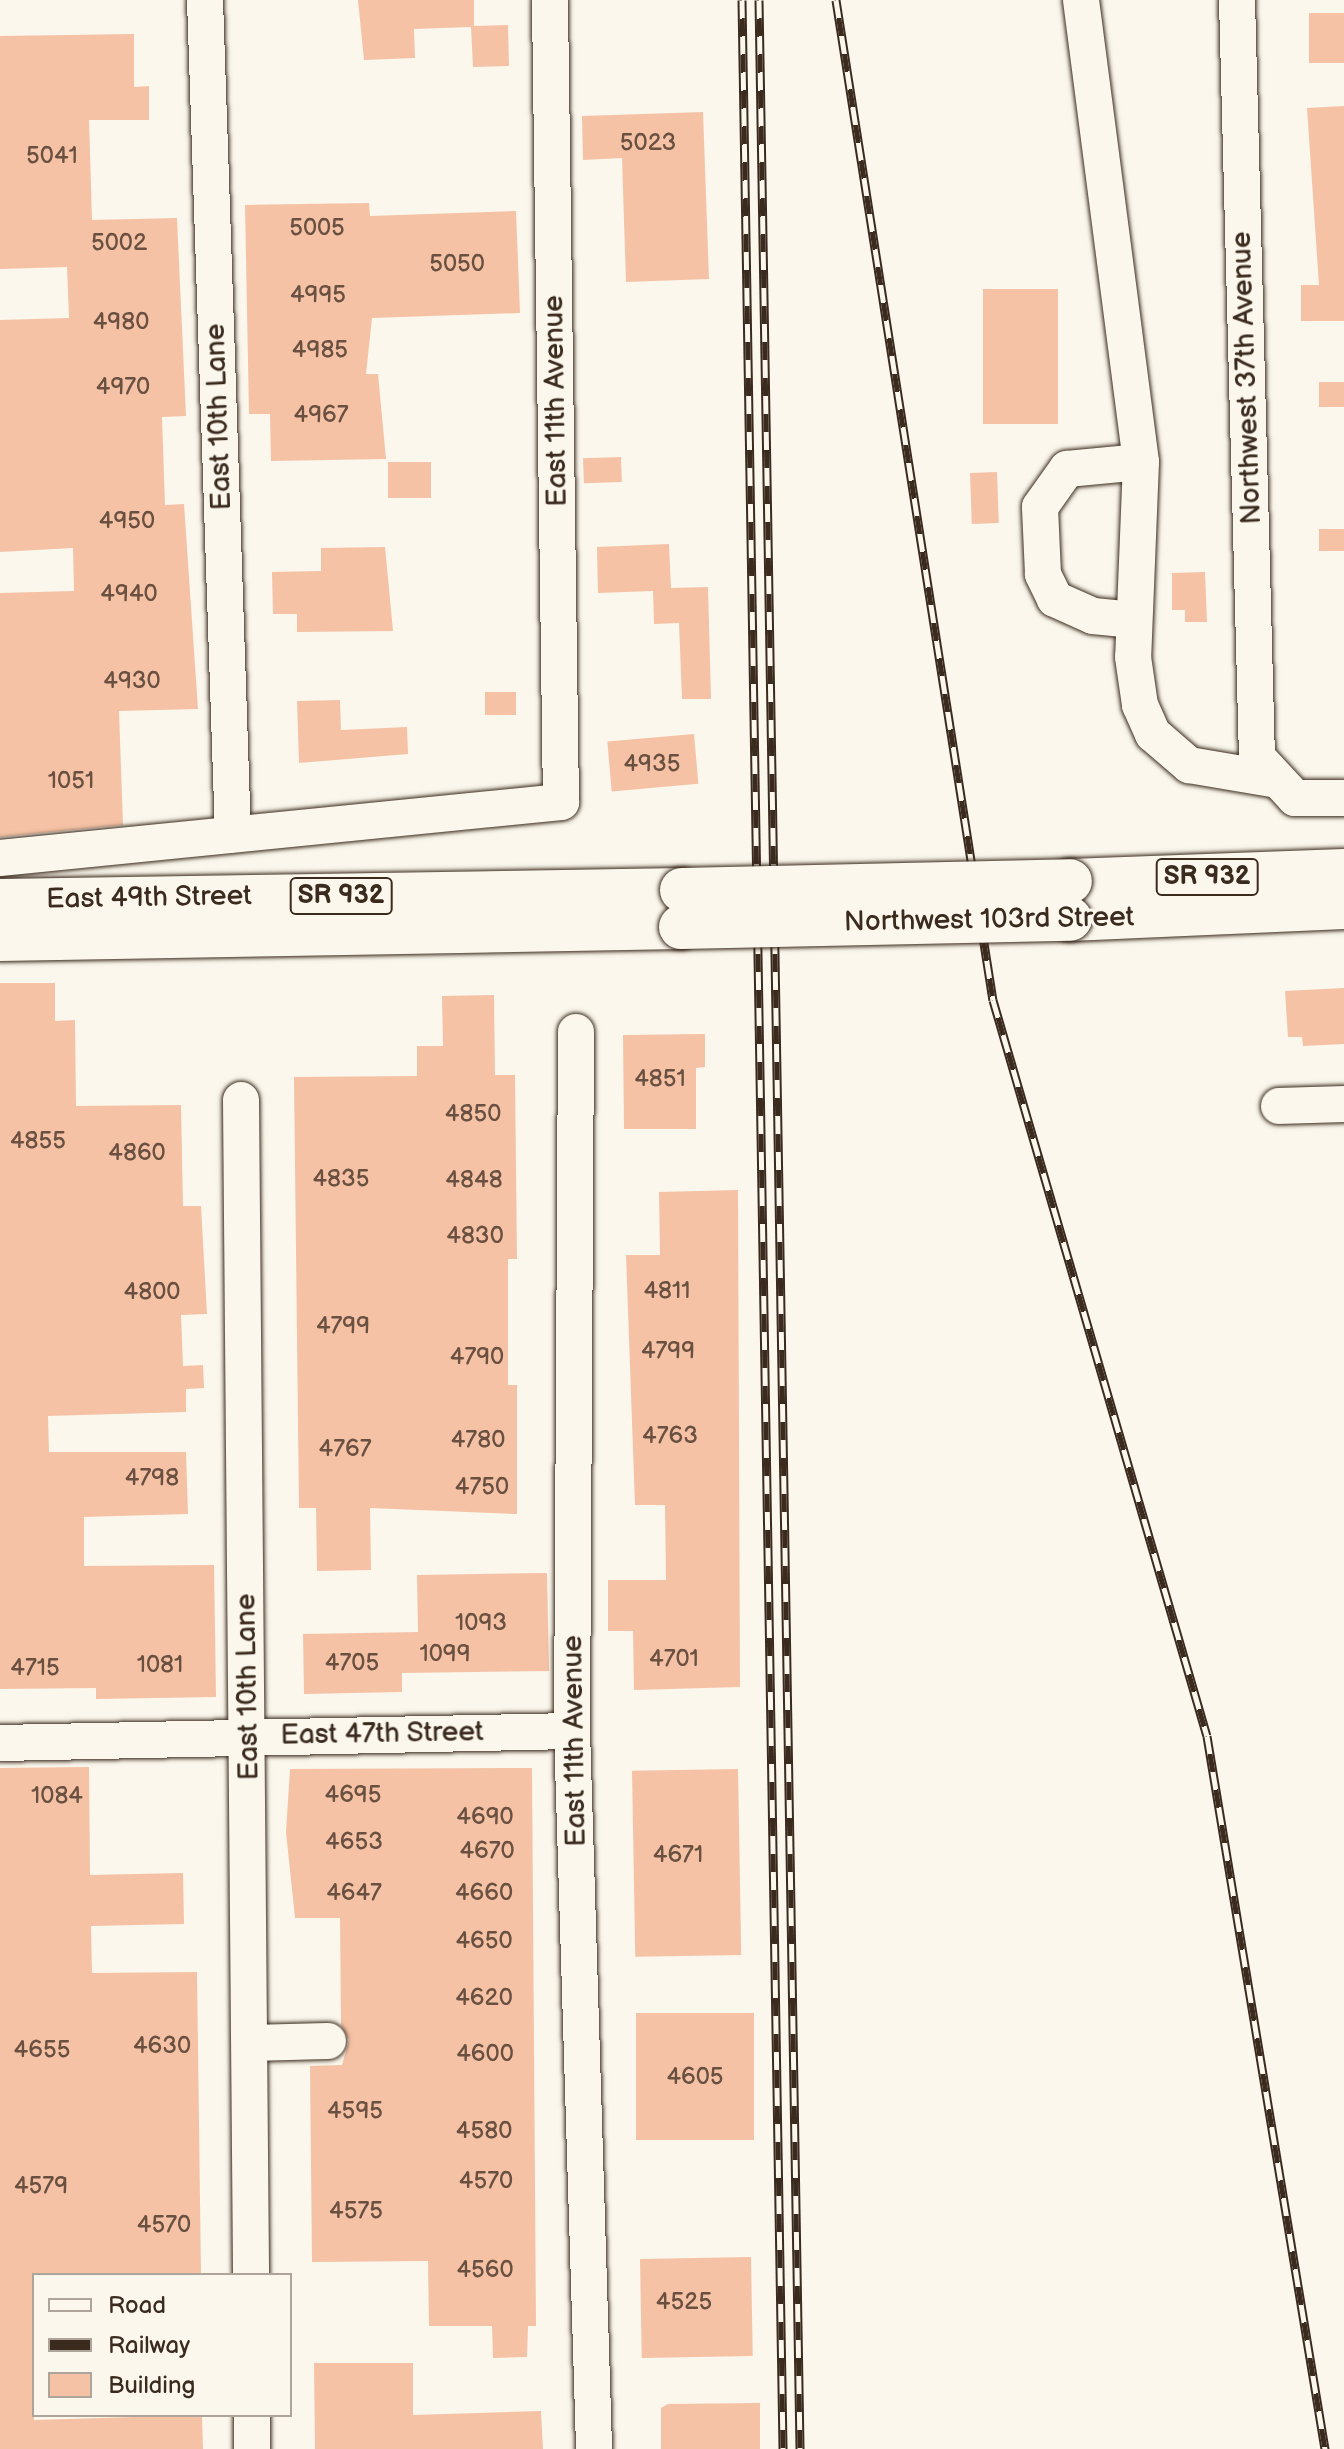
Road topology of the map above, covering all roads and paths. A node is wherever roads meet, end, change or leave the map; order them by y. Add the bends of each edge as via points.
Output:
1 (205, 0) edge
2 (550, 0) edge
3 (1081, 0) edge
4 (1237, 0) edge
5 (1141, 462) junction
6 (1134, 620) junction
7 (1264, 768) junction
8 (1344, 798) edge
9 (233, 835) junction
10 (0, 858) edge
11 (1344, 871) edge
12 (1070, 900) junction
13 (0, 901) edge
14 (1344, 907) edge
15 (681, 909) junction
16 (0, 939) edge
17 (576, 1032) dead end
18 (241, 1100) dead end
19 (1344, 1104) edge
20 (1279, 1106) dead end
21 (572, 1731) junction
22 (249, 1736) junction
23 (0, 1743) edge
24 (328, 2041) dead end
25 (250, 2043) junction
26 (251, 2273) edge
27 (252, 2417) edge
28 (252, 2449) edge
29 (594, 2449) edge

1 - 9 street, East 10th Lane
2 - 9 street, East 11th Avenue via 561,802
3 - 5 street
4 - 7 street, Northwest 37th Avenue
5 - 6 street
5 - 6 street via 1067,469 1040,507 1043,574 1055,599 1093,616
6 - 7 street via 1140,705 1153,734 1189,765
7 - 8 street via 1295,798
9 - 10 street
11 - 12 main road, Northwest 103rd Street / SR 932
12 - 14 main road, Northwest 103rd Street / SR 932
12 - 15 main road, Northwest 103rd Street / SR 932, bridge
13 - 15 main road, East 49th Street / SR 932
15 - 16 main road, East 49th Street / SR 932
17 - 21 street, East 11th Avenue
18 - 22 street, East 10th Lane
19 - 20 street
21 - 22 street, East 47th Street
21 - 29 street, East 11th Avenue
22 - 23 street, East 47th Street
22 - 25 street, East 10th Lane
24 - 25 street
25 - 26 street, East 10th Lane
27 - 28 street

